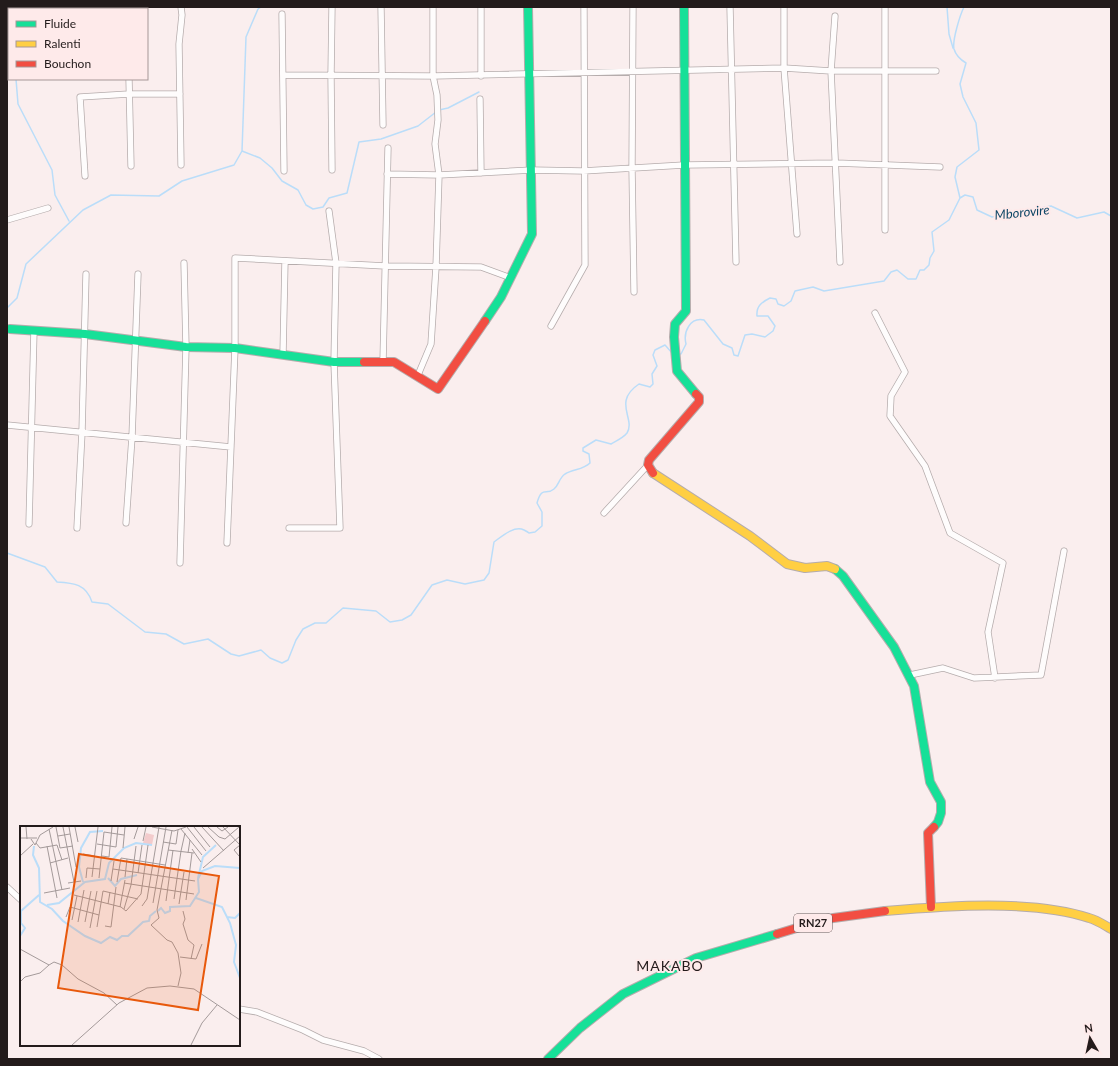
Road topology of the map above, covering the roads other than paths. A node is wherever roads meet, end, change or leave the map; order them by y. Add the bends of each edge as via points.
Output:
1 (181, 7) edge
2 (332, 7) edge
3 (381, 7) edge
4 (433, 7) edge
5 (480, 7) edge
6 (528, 7) edge
7 (584, 7) edge
8 (633, 7) edge
9 (684, 7) edge
10 (730, 7) edge
11 (784, 7) edge
12 (885, 7) edge
13 (282, 14) dead end
14 (835, 16) dead end
15 (784, 68) junction
16 (731, 69) junction
17 (685, 71) junction
18 (831, 71) junction
19 (886, 71) junction
20 (936, 71) dead end
21 (584, 72) junction
22 (633, 73) junction
23 (284, 75) junction
24 (331, 75) junction
25 (530, 75) junction
26 (383, 76) junction
27 (433, 76) junction
28 (481, 76) junction
29 (129, 80) edge
30 (128, 94) junction
31 (180, 94) junction
32 (480, 99) dead end
33 (383, 125) dead end
34 (388, 148) dead end
35 (790, 163) junction
36 (836, 163) junction
37 (733, 164) junction
38 (181, 165) dead end
39 (684, 165) junction
40 (886, 165) junction
41 (131, 166) dead end
42 (940, 167) dead end
43 (632, 168) junction
44 (332, 170) dead end
45 (532, 170) junction
46 (284, 171) dead end
47 (583, 171) junction
48 (481, 173) junction
49 (387, 174) junction
50 (439, 175) junction
51 (85, 176) dead end
52 (48, 208) dead end
53 (329, 211) dead end
54 (7, 220) edge
55 (885, 230) dead end
56 (797, 234) dead end
57 (285, 261) junction
58 (184, 262) dead end
59 (736, 262) dead end
60 (840, 262) dead end
61 (336, 263) junction
62 (385, 266) junction
63 (436, 267) junction
64 (86, 274) dead end
65 (138, 274) dead end
66 (511, 278) junction
67 (634, 292) dead end
68 (875, 313) dead end
69 (551, 326) dead end
70 (10, 329) dead end
71 (34, 330) junction
72 (86, 334) junction
73 (135, 342) junction
74 (186, 347) junction
75 (235, 348) junction
76 (283, 354) junction
77 (334, 362) junction
78 (383, 362) junction
79 (418, 375) junction
80 (7, 425) edge
81 (32, 428) junction
82 (82, 432) junction
83 (132, 437) junction
84 (183, 441) junction
85 (230, 447) junction
86 (648, 465) junction
87 (604, 512) dead end
88 (126, 523) dead end
89 (29, 524) dead end
90 (77, 528) dead end
91 (289, 528) dead end
92 (227, 543) dead end
93 (1064, 551) dead end
94 (180, 563) dead end
95 (910, 675) junction
96 (995, 678) junction
97 (7, 888) edge
98 (20, 899) edge
99 (930, 907) junction
100 (1111, 929) edge
101 (240, 1009) edge
102 (379, 1059) edge
103 (548, 1059) edge

1 - 31 street
2 - 24 street
3 - 26 street
4 - 27 street
5 - 28 street
6 - 25 street
7 - 21 street
8 - 22 street
9 - 17 street
10 - 16 street
11 - 15 street
12 - 19 street
13 - 23 street
14 - 18 street
15 - 16 street
15 - 18 street
15 - 35 street
16 - 17 street
16 - 37 street
17 - 22 street
17 - 39 street
18 - 19 street
18 - 36 street
19 - 20 street
19 - 40 street
21 - 22 street
21 - 25 street
21 - 47 street
22 - 43 street
23 - 24 street
23 - 46 street
24 - 26 street
24 - 44 street
25 - 28 street
25 - 45 street
26 - 27 street
26 - 33 street
27 - 28 street
27 - 50 street via 438,95 435,144
29 - 30 street
30 - 31 street
30 - 41 street
30 - 51 street via 80,97
31 - 38 street
32 - 48 street
34 - 49 street
35 - 36 street
35 - 37 street
35 - 56 street
36 - 40 street
36 - 60 street
37 - 39 street
37 - 59 street
39 - 43 street
39 - 86 street via 686,311 676,324 674,337 677,371 699,398 699,402 649,460
40 - 42 street
40 - 55 street
43 - 47 street
43 - 67 street
45 - 47 street
45 - 48 street
45 - 66 street via 532,234
47 - 69 street via 585,266
48 - 50 street
49 - 50 street
49 - 62 street
50 - 63 street
52 - 54 street
53 - 61 street
57 - 61 street
57 - 75 street via 235,258
57 - 76 street
58 - 74 street
61 - 62 street
61 - 77 street
62 - 63 street
62 - 78 street
63 - 66 street via 481,267
63 - 79 street via 431,344
64 - 72 street
65 - 73 street
66 - 79 street via 501,297 438,389
68 - 96 street via 906,372 891,396 890,416 925,466 950,532 1003,563 988,632
70 - 71 street
71 - 72 street
71 - 81 street
72 - 73 street
72 - 82 street
73 - 74 street
73 - 83 street
74 - 75 street
74 - 84 street
75 - 76 street
75 - 85 street
76 - 77 street
77 - 78 street
77 - 91 street via 340,528
78 - 79 street via 394,362
80 - 81 street
81 - 82 street
81 - 89 street
82 - 83 street
82 - 90 street
83 - 84 street
83 - 88 street
84 - 85 street
84 - 94 street
85 - 92 street
86 - 87 street
86 - 95 street via 650,471 750,536 787,564 805,568 833,567 843,576 894,647
93 - 96 street via 1041,675
95 - 96 street via 943,668 974,678
95 - 99 street via 930,782 941,802 938,822 928,833
97 - 98 street
99 - 100 street, RN27 via 1002,906 1056,910 1090,918
99 - 103 street, RN27 via 867,912 826,919 696,958 622,994 580,1028
101 - 102 street via 257,1012 323,1040 364,1050

